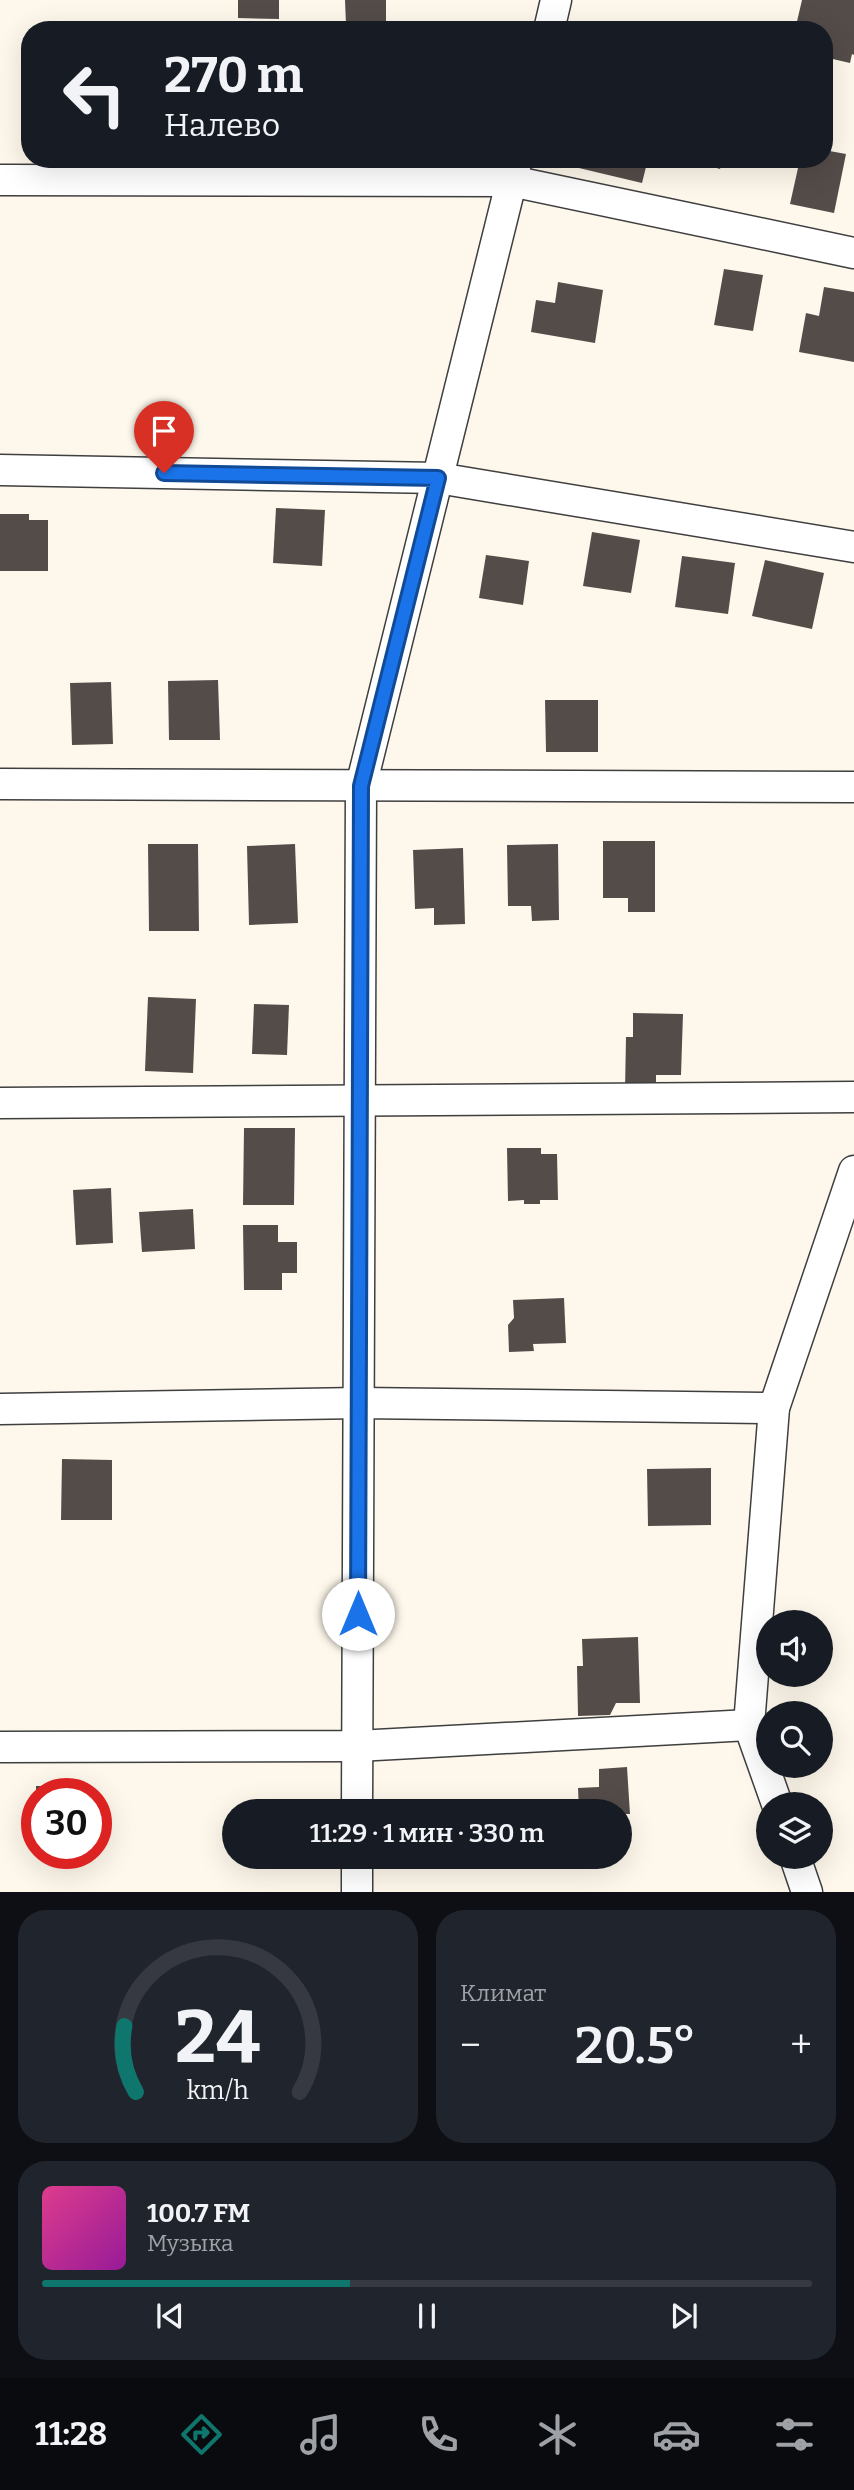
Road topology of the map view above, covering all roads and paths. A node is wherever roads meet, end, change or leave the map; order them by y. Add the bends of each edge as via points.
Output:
1 (556, 0) edge
2 (551, 21) edge
3 (514, 170) edge
4 (0, 180) edge
5 (854, 253) edge
6 (0, 470) edge
7 (438, 478) junction
8 (854, 547) edge
9 (0, 784) edge
10 (361, 786) junction
11 (854, 787) edge
12 (854, 1097) edge
13 (360, 1099) junction
14 (0, 1103) edge
15 (854, 1171) edge
16 (359, 1403) junction
17 (774, 1408) junction
18 (0, 1409) edge
19 (749, 1725) junction
20 (357, 1746) junction
21 (0, 1747) edge
22 (773, 1792) edge
23 (357, 1799) edge
24 (357, 1869) edge
25 (799, 1869) edge
26 (356, 1892) edge
27 (807, 1892) edge

1 - 2 street
3 - 4 street
3 - 5 street
3 - 7 street
6 - 7 street
7 - 8 street
7 - 10 street
9 - 10 street
10 - 11 street
10 - 13 street
12 - 13 street
13 - 14 street
13 - 16 street
15 - 17 street
16 - 17 street
16 - 18 street
16 - 20 street
17 - 19 street
19 - 20 street
19 - 22 street
20 - 21 street
20 - 23 street
24 - 26 street
25 - 27 street

